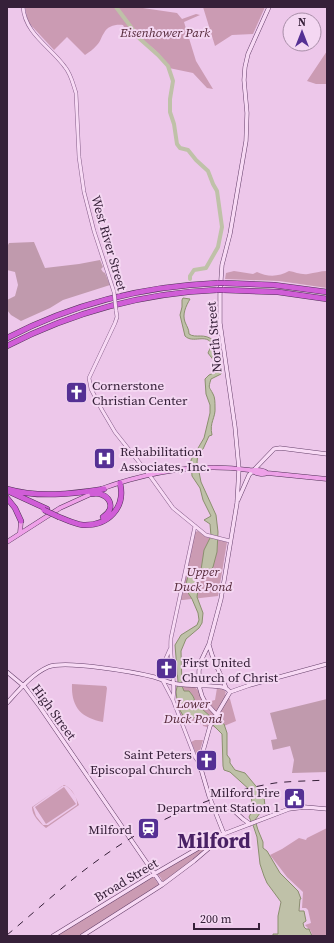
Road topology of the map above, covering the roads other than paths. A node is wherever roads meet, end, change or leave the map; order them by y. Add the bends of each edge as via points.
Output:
1 (23, 7) edge
2 (269, 7) edge
3 (327, 292) edge
4 (327, 299) edge
5 (7, 338) edge
6 (7, 346) edge
7 (327, 454) edge
8 (239, 469) junction
9 (253, 471) junction
10 (150, 476) junction
11 (327, 479) edge
12 (120, 483) junction
13 (104, 489) junction
14 (7, 490) edge
15 (7, 494) edge
16 (89, 494) junction
17 (21, 496) junction
18 (7, 498) edge
19 (237, 503) junction
20 (61, 516) junction
21 (21, 521) joint
22 (195, 526) junction
23 (20, 534) junction
24 (230, 541) junction
25 (7, 542) edge
26 (209, 644) junction
27 (170, 649) junction
28 (327, 664) edge
29 (7, 672) edge
30 (162, 679) junction
31 (176, 684) junction
32 (23, 686) junction
33 (199, 686) junction
34 (226, 688) junction
35 (230, 692) junction
36 (173, 700) junction
37 (7, 703) edge
38 (216, 716) junction
39 (200, 764) junction
40 (214, 807) junction
41 (327, 809) edge
42 (243, 819) junction
43 (251, 823) junction
44 (236, 829) junction
45 (224, 834) junction
46 (209, 841) junction
47 (212, 846) junction
48 (154, 874) junction
49 (162, 885) junction
50 (52, 936) edge
51 (82, 936) edge

1 - 10 street, West River Street, bridge via 30,29 65,66 73,82 84,192 114,292 117,317 89,378 90,385 110,426
2 - 8 main road, North Street via 248,54 245,67 246,141 222,265 219,304
3 - 5 highway via 274,285 221,283 167,287 113,298 58,315
4 - 6 highway via 278,292 220,290 158,296 107,307 59,322
7 - 9 main road via 274,448
8 - 9 main road
8 - 10 main road via 198,469
8 - 19 main road, North Street
9 - 11 main road via 264,470
9 - 19 main road via 245,481
10 - 12 main road
10 - 22 street, West River Street via 173,508
12 - 13 main road
12 - 20 highway via 120,504 106,519 87,525 75,523
13 - 16 main road
13 - 17 highway
14 - 17 highway
15 - 17 highway
16 - 20 highway via 101,494 108,498 110,510 107,515 87,522
16 - 23 main road via 60,508
17 - 20 highway, bridge via 30,503
18 - 21 highway
19 - 24 main road, North Street
21 - 23 main road
22 - 24 street, West River Street via 209,536
22 - 27 street
23 - 25 main road
24 - 26 main road, North Street via 221,599
26 - 33 main road, North Street via 199,667
26 - 34 main road, North Street
27 - 30 street via 163,665
27 - 31 street
28 - 35 main road
29 - 32 main road, High Street
30 - 31 main road
30 - 32 main road via 118,670 60,665 45,669
30 - 36 street
31 - 33 main road
31 - 36 street
32 - 37 main road
32 - 48 main road, High Street
33 - 34 main road
33 - 38 main road, North Street via 205,702
34 - 35 main road
35 - 38 main road
36 - 39 street via 195,758
38 - 39 main road via 210,726
39 - 40 main road
40 - 42 main road via 231,808
40 - 45 main road
41 - 43 main road, Broad Street via 290,809
42 - 43 main road
42 - 44 main road via 243,824
43 - 44 main road, Broad Street
44 - 45 main road, Broad Street
45 - 46 main road, Broad Street
45 - 47 main road
46 - 47 main road
46 - 48 main road, Broad Street
47 - 49 main road
48 - 49 main road, High Street
48 - 50 main road, Broad Street
49 - 51 main road

